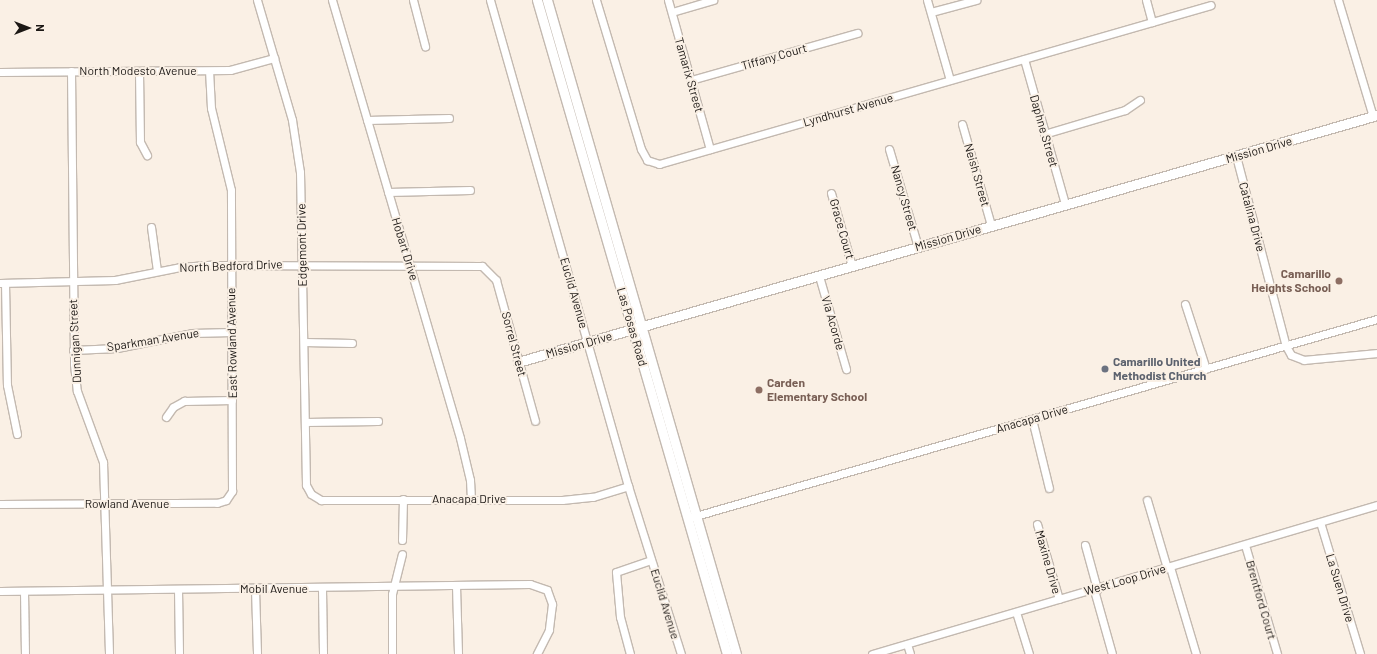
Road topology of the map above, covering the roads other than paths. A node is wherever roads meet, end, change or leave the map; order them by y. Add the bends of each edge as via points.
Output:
1 (257, 0) edge
2 (332, 0) edge
3 (413, 0) edge
4 (490, 0) edge
5 (537, 0) edge
6 (547, 0) edge
7 (596, 0) edge
8 (668, 0) edge
9 (713, 0) edge
10 (927, 0) edge
11 (976, 0) edge
12 (1146, 0) edge
13 (1338, 0) edge
14 (1211, 5) dead end
15 (672, 12) junction
16 (931, 12) junction
17 (1152, 22) junction
18 (858, 33) dead end
19 (425, 46) dead end
20 (274, 58) junction
21 (1024, 59) junction
22 (70, 71) junction
23 (139, 71) junction
24 (208, 71) junction
25 (0, 72) edge
26 (691, 80) junction
27 (950, 80) junction
28 (1140, 100) dead end
29 (1375, 116) edge
30 (449, 118) dead end
31 (367, 120) junction
32 (962, 124) dead end
33 (1044, 134) junction
34 (889, 149) dead end
35 (710, 150) junction
36 (148, 155) dead end
37 (1236, 156) junction
38 (470, 190) dead end
39 (388, 192) junction
40 (831, 193) dead end
41 (1065, 204) junction
42 (991, 225) junction
43 (151, 226) dead end
44 (918, 247) junction
45 (303, 264) junction
46 (410, 264) junction
47 (231, 265) junction
48 (852, 266) junction
49 (487, 269) joint
50 (156, 271) junction
51 (819, 276) junction
52 (72, 282) junction
53 (3, 283) edge
54 (1185, 304) dead end
55 (1377, 319) edge
56 (642, 326) junction
57 (633, 329) junction
58 (232, 332) junction
59 (304, 342) junction
60 (352, 342) dead end
61 (588, 343) junction
62 (1286, 346) junction
63 (73, 350) junction
64 (1377, 353) edge
65 (518, 362) junction
66 (1206, 368) junction
67 (846, 369) dead end
68 (232, 400) junction
69 (166, 417) dead end
70 (1032, 419) junction
71 (378, 421) dead end
72 (535, 421) dead end
73 (305, 422) junction
74 (17, 434) dead end
75 (234, 474) joint
76 (628, 486) junction
77 (1049, 488) dead end
78 (311, 494) joint
79 (403, 499) junction
80 (471, 499) junction
81 (1147, 500) dead end
82 (0, 504) edge
83 (105, 504) junction
84 (1377, 505) edge
85 (692, 517) junction
86 (1320, 522) junction
87 (1037, 524) dead end
88 (402, 540) dead end
89 (1085, 545) dead end
90 (1245, 545) junction
91 (402, 554) dead end
92 (651, 560) junction
93 (1169, 567) junction
94 (456, 586) junction
95 (393, 588) junction
96 (106, 589) junction
97 (178, 589) junction
98 (255, 589) junction
99 (322, 589) junction
100 (1095, 589) junction
101 (24, 590) junction
102 (0, 591) edge
103 (1059, 600) junction
104 (1016, 612) junction
105 (906, 644) junction
106 (25, 654) edge
107 (109, 654) edge
108 (179, 654) edge
109 (256, 654) edge
110 (323, 654) edge
111 (392, 654) edge
112 (458, 654) edge
113 (536, 654) edge
114 (630, 654) edge
115 (681, 654) edge
116 (727, 654) edge
117 (736, 654) edge
118 (872, 654) edge
119 (910, 654) edge
120 (1029, 654) edge
121 (1112, 654) edge
122 (1196, 654) edge
123 (1277, 654) edge
124 (1360, 654) edge

1 - 20 street, Edgemont Drive
2 - 31 street, Hobart Drive
3 - 19 street
4 - 61 street, Euclid Avenue
5 - 57 main road, Las Posas Road
6 - 56 main road, Las Posas Road
7 - 35 street, Lyndhurst Avenue via 645,157 652,163 663,164
8 - 15 street, Tamarix Street
9 - 15 street
10 - 16 street
11 - 16 street
12 - 17 street
13 - 29 street
14 - 17 street, Lyndhurst Avenue
15 - 26 street, Tamarix Street
16 - 27 street
17 - 21 street, Lyndhurst Avenue
18 - 26 street, Tiffany Court
20 - 24 street, North Modesto Avenue via 240,68
20 - 45 street, Edgemont Drive via 296,145 302,210
21 - 27 street, Lyndhurst Avenue
21 - 33 street, Daphne Street
22 - 23 street, North Modesto Avenue
22 - 25 street, North Modesto Avenue
22 - 52 street, Dunnigan Street
23 - 24 street, North Modesto Avenue
23 - 36 street via 140,142
24 - 47 street, East Rowland Avenue via 211,108 231,190
26 - 35 street, Tamarix Street
27 - 35 street, Lyndhurst Avenue
28 - 33 street via 1124,110
29 - 37 main road, Mission Drive
30 - 31 street
31 - 39 street, Hobart Drive
32 - 42 street, Neish Street
33 - 41 street, Daphne Street
34 - 44 street, Nancy Street
37 - 41 main road, Mission Drive
37 - 62 street, Catalina Drive
38 - 39 street
39 - 46 street, Hobart Drive
40 - 48 street, Grace Court
41 - 42 main road, Mission Drive
42 - 44 main road, Mission Drive
43 - 50 street
44 - 48 main road, Mission Drive
45 - 46 street, North Bedford Drive
45 - 47 street, North Bedford Drive
45 - 59 street, Edgemont Drive
46 - 49 street, North Bedford Drive via 467,265
46 - 80 street, Hobart Drive via 467,466
47 - 50 street, North Bedford Drive via 189,266
47 - 58 street, East Rowland Avenue
48 - 51 main road, Mission Drive
49 - 65 street, Sorrel Street via 496,280
50 - 52 street, North Bedford Drive via 115,280
51 - 56 main road, Mission Drive
51 - 67 street, Via Acorde
52 - 53 street, North Bedford Drive
52 - 63 street, Dunnigan Street
53 - 74 street via 7,385
54 - 66 street
55 - 62 street, Anacapa Drive
56 - 57 main road, Mission Drive
56 - 85 main road, Las Posas Road
57 - 61 main road, Mission Drive
57 - 85 main road, Las Posas Road
58 - 63 street, Sparkman Avenue via 192,333 117,348
58 - 68 street, East Rowland Avenue
59 - 60 street
59 - 73 street, Edgemont Drive
61 - 65 main road, Mission Drive
61 - 76 street, Euclid Avenue
62 - 64 street via 1291,355 1304,360
62 - 66 street, Anacapa Drive
63 - 83 street, Dunnigan Street via 77,391 103,462
65 - 72 street, Sorrel Street
66 - 70 street, Anacapa Drive
68 - 69 street via 184,401 173,407
68 - 75 street, East Rowland Avenue
70 - 77 street
70 - 85 street, Anacapa Drive
71 - 73 street
73 - 78 street, Edgemont Drive via 306,485
75 - 83 street, Rowland Avenue via 232,491 221,502
76 - 80 street, Anacapa Drive via 577,500
76 - 92 street, Euclid Avenue
78 - 79 street, Anacapa Drive via 321,500
79 - 80 street, Anacapa Drive
79 - 88 street
81 - 93 street
82 - 83 street, Rowland Avenue
83 - 96 street, Dunnigan Street
84 - 86 street, West Loop Drive
85 - 116 main road, Las Posas Road
85 - 117 main road, Las Posas Road
86 - 90 street, West Loop Drive
86 - 124 street, La Suen Drive
87 - 103 street, Maxine Drive
89 - 100 street
90 - 93 street, West Loop Drive
90 - 123 street, Brentford Court
91 - 95 street
92 - 114 street via 616,572 620,617
92 - 115 street, Euclid Avenue
93 - 100 street, West Loop Drive
93 - 122 street
94 - 95 street, Mobil Avenue
94 - 112 street
94 - 113 street, Mobil Avenue via 530,584 547,590 552,604 551,622
95 - 99 street, Mobil Avenue
95 - 111 street
96 - 97 street, Mobil Avenue
96 - 101 street, Mobil Avenue
96 - 107 street, Dunnigan Street
97 - 98 street, Mobil Avenue
97 - 108 street
98 - 99 street, Mobil Avenue
98 - 109 street
99 - 110 street
100 - 103 street, West Loop Drive
100 - 121 street
101 - 102 street, Mobil Avenue
101 - 106 street
103 - 104 street, West Loop Drive
104 - 105 street, West Loop Drive
104 - 120 street
105 - 118 street, West Loop Drive
105 - 119 street

